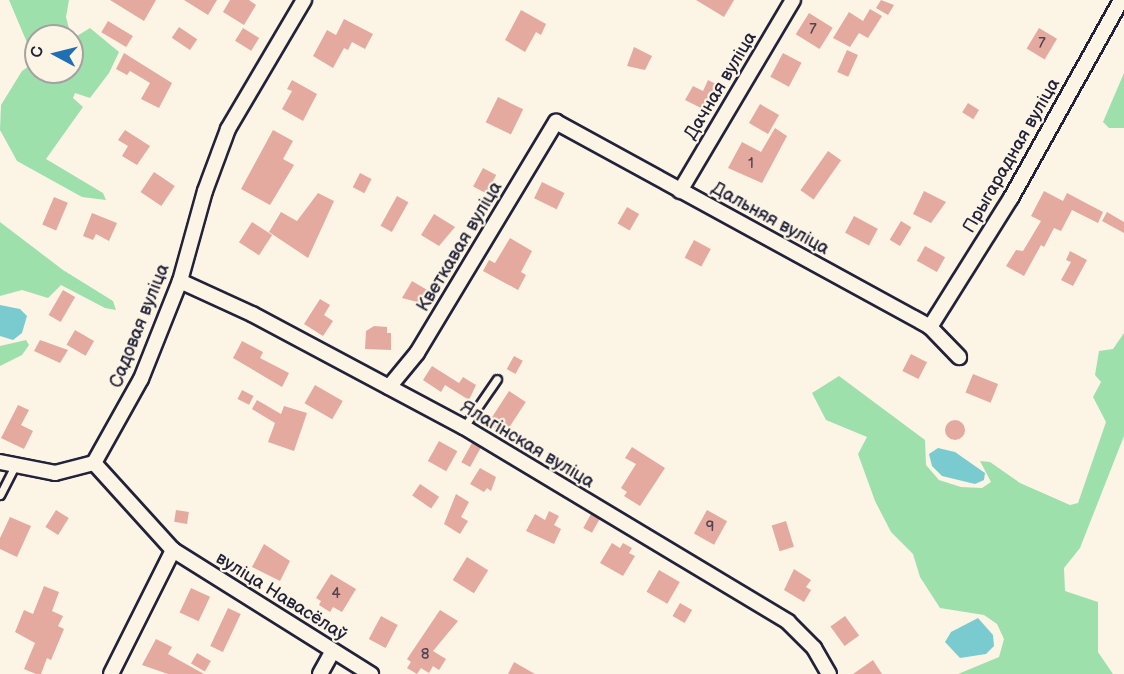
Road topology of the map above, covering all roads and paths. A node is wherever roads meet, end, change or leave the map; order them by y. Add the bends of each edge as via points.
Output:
1 (304, 0) edge
2 (793, 0) edge
3 (1121, 0) edge
4 (556, 122) joint
5 (680, 191) junction
6 (180, 281) junction
7 (930, 327) junction
8 (959, 357) dead end
9 (497, 379) dead end
10 (389, 387) junction
11 (464, 427) junction
12 (0, 462) edge
13 (94, 463) junction
14 (14, 467) junction
15 (0, 495) edge
16 (173, 550) junction
17 (333, 651) junction
18 (111, 674) edge
19 (320, 674) edge
20 (371, 674) edge
21 (830, 674) edge

1 - 6 street, Садовая вуліца via 228,129 205,191
2 - 5 street, Дачная вуліца
3 - 7 street, Прыгарадная вуліца via 1011,198
4 - 5 street, Дальняя вуліца
4 - 10 street, Кветкавая вуліца via 417,352
5 - 7 street, Дальняя вуліца
6 - 10 street, Ялагінская вуліца via 252,314
6 - 13 street, Садовая вуліца via 141,379
7 - 8 street, Дальняя вуліца
9 - 11 lane
10 - 11 street, Ялагінская вуліца
11 - 21 street, Ялагінская вуліца via 788,622 814,648
12 - 14 street
13 - 14 street via 55,472
13 - 16 street
14 - 15 lane
16 - 17 street, вуліца Навасёлаў
16 - 18 street
17 - 19 street
17 - 20 street, вуліца Навасёлаў

